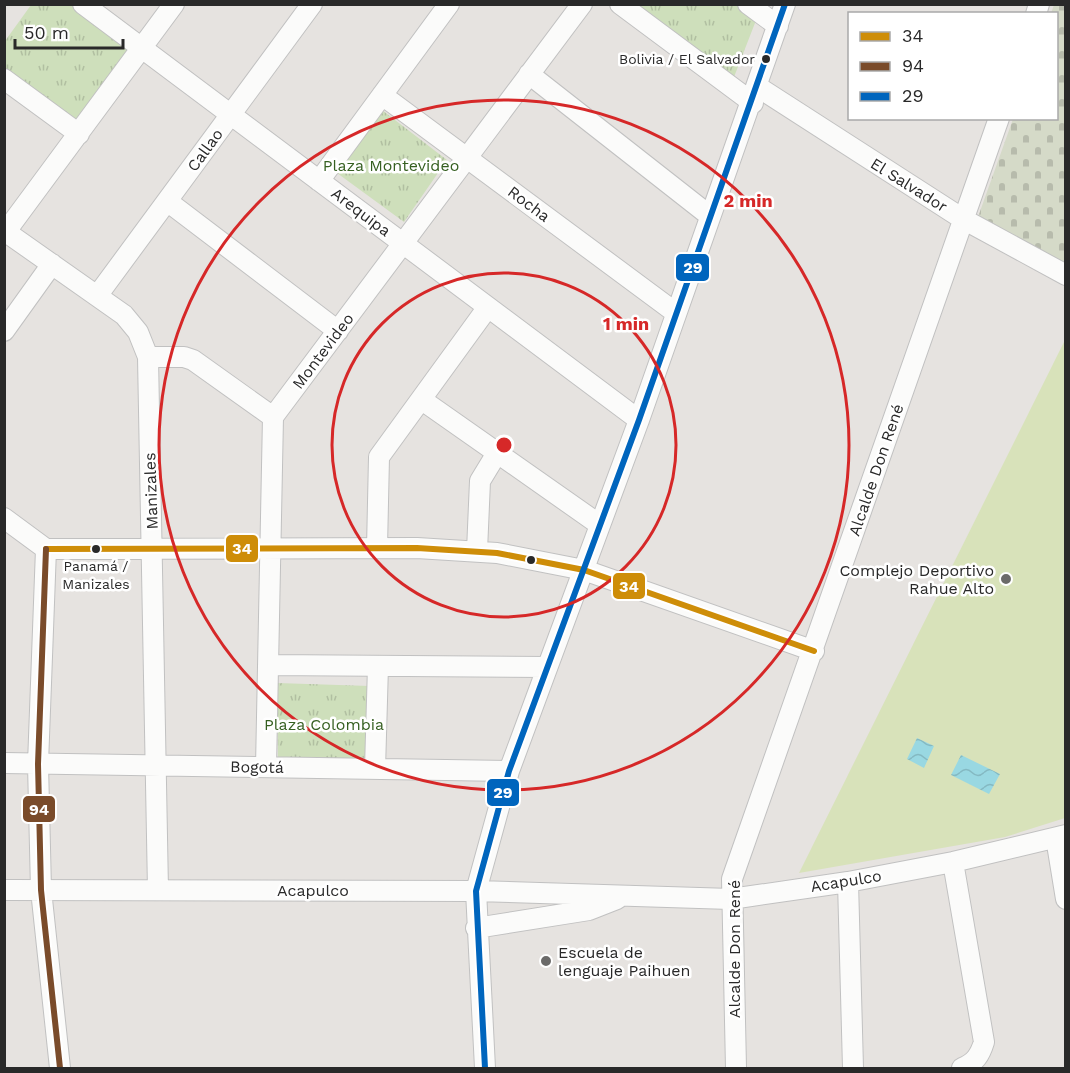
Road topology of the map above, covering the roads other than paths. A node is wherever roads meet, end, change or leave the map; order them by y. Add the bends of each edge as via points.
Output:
1 (83, 4) edge
2 (174, 4) edge
3 (312, 4) edge
4 (582, 4) edge
5 (620, 4) edge
6 (748, 4) edge
7 (785, 4) edge
8 (443, 7) edge
9 (778, 26) junction
10 (141, 48) junction
11 (529, 74) junction
12 (4, 79) edge
13 (382, 95) junction
14 (755, 95) junction
15 (231, 115) junction
16 (998, 120) edge
17 (79, 134) junction
18 (467, 158) junction
19 (319, 181) junction
20 (167, 201) junction
21 (710, 216) junction
22 (963, 219) junction
23 (5, 233) edge
24 (403, 243) junction
25 (52, 264) junction
26 (1065, 275) edge
27 (98, 296) junction
28 (488, 307) junction
29 (676, 313) junction
30 (8, 318) edge
31 (338, 331) junction
32 (148, 357) junction
33 (422, 400) junction
34 (273, 417) junction
35 (639, 420) junction
36 (497, 453) junction
37 (4, 518) edge
38 (600, 525) junction
39 (376, 548) junction
40 (46, 549) junction
41 (270, 549) junction
42 (153, 550) junction
43 (477, 551) junction
44 (584, 570) junction
45 (814, 651) junction
46 (268, 665) junction
47 (378, 666) junction
48 (547, 667) junction
49 (4, 764) edge
50 (38, 764) junction
51 (156, 766) junction
52 (266, 767) junction
53 (375, 769) junction
54 (509, 771) junction
55 (1061, 837) edge
56 (953, 862) junction
57 (848, 882) junction
58 (4, 890) edge
59 (41, 890) junction
60 (158, 890) junction
61 (476, 891) junction
62 (622, 896) junction
63 (1065, 898) edge
64 (731, 899) junction
65 (476, 928) junction
66 (60, 1068) edge
67 (484, 1068) edge
68 (736, 1068) edge
69 (853, 1068) edge
70 (962, 1068) edge

1 - 10 street, Arequipa
2 - 10 street
3 - 15 street, Callao
4 - 11 street, Montevideo
5 - 14 street, El Salvador
6 - 9 street
7 - 9 street
8 - 13 street
9 - 14 street
10 - 15 street, Arequipa
10 - 17 street
11 - 18 street, Montevideo
11 - 21 street
12 - 17 street
13 - 18 street, Rocha
13 - 19 street
14 - 21 street
14 - 22 street, El Salvador
15 - 19 street, Arequipa
15 - 20 street, Callao
16 - 22 street, Alcalde Don René
17 - 23 street
18 - 24 street, Montevideo
18 - 29 street, Rocha
19 - 24 street, Arequipa
20 - 27 street, Callao
20 - 31 street
21 - 29 street
22 - 26 street, El Salvador
22 - 45 street, Alcalde Don René
23 - 25 street, Manizales
24 - 28 street, Arequipa
24 - 31 street, Montevideo
25 - 27 street, Manizales
25 - 30 street
27 - 32 street, Manizales via 132,323
28 - 33 street
28 - 35 street, Arequipa
29 - 35 street
31 - 34 street, Montevideo
32 - 34 street via 193,360
32 - 42 street, Manizales
33 - 36 street
33 - 39 street via 379,457
34 - 41 street
35 - 38 street
36 - 38 street
36 - 43 street via 480,481
37 - 40 street
38 - 44 street
39 - 41 street
39 - 43 street
40 - 42 street
40 - 50 street
41 - 42 street
41 - 46 street
42 - 51 street, Manizales
43 - 44 street
44 - 45 street
44 - 48 street
45 - 64 street, Alcalde Don René via 732,879
46 - 47 street
46 - 52 street
47 - 48 street
47 - 53 street
48 - 54 street
49 - 50 street, Bogotá
50 - 51 street, Bogotá
50 - 59 street
51 - 52 street, Bogotá
51 - 60 street, Manizales
52 - 53 street, Bogotá
53 - 54 street, Bogotá
54 - 61 street
55 - 56 street, Acapulco
55 - 63 street
56 - 57 street, Acapulco
56 - 70 street via 984,1042 971,1065
57 - 64 street, Acapulco
57 - 69 street
58 - 59 street, Acapulco
59 - 60 street, Acapulco
59 - 66 street
60 - 61 street, Acapulco
61 - 62 street, Acapulco
61 - 65 street
62 - 64 street, Acapulco
62 - 65 street, Acapulco via 589,910
64 - 68 street, Alcalde Don René
65 - 67 street

